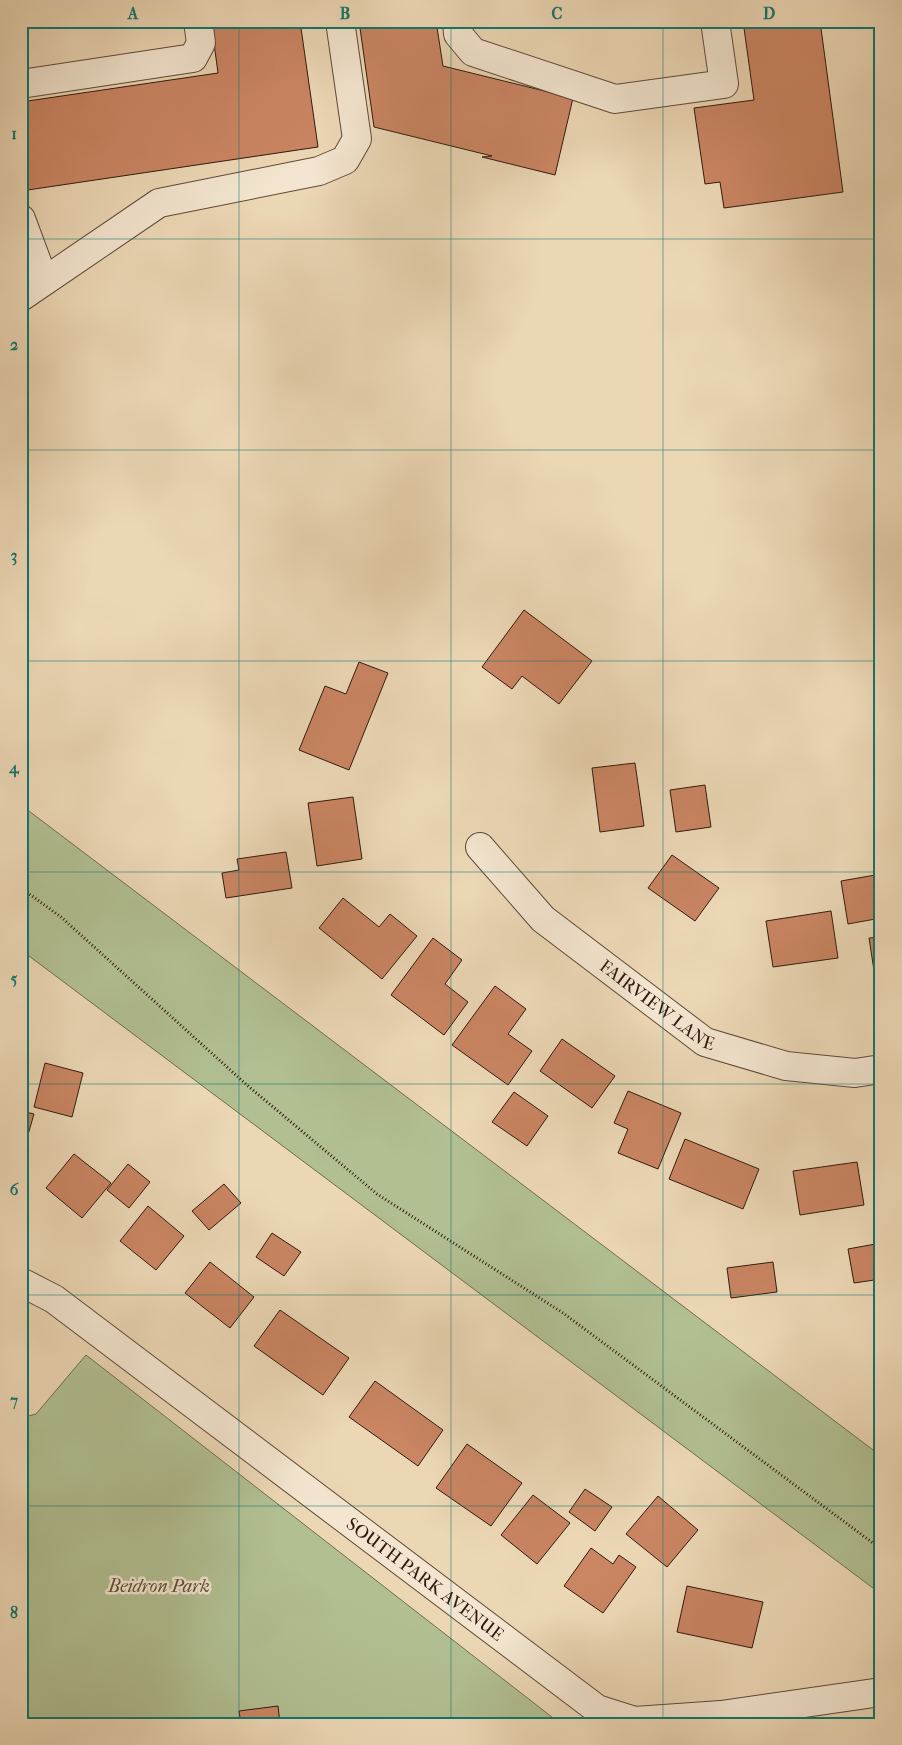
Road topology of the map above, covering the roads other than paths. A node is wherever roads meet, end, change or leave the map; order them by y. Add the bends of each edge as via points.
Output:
1 (198, 21) edge
2 (340, 21) edge
3 (457, 21) edge
4 (715, 21) edge
5 (21, 84) edge
6 (21, 219) edge
7 (44, 281) junction
8 (21, 297) edge
9 (480, 847) dead end
10 (881, 1069) edge
11 (21, 1282) edge
12 (881, 1692) edge

1 - 5 street via 201,43 193,58
2 - 7 street via 357,140 345,160 319,171 160,203
3 - 4 street via 458,34 473,52 615,99 724,84
6 - 7 street
7 - 8 street
9 - 10 street, FAIRVIEW LANE via 543,919 705,1042 786,1066 855,1073
11 - 12 street, SOUTH PARK AVENUE via 54,1299 597,1709 636,1721 721,1715

